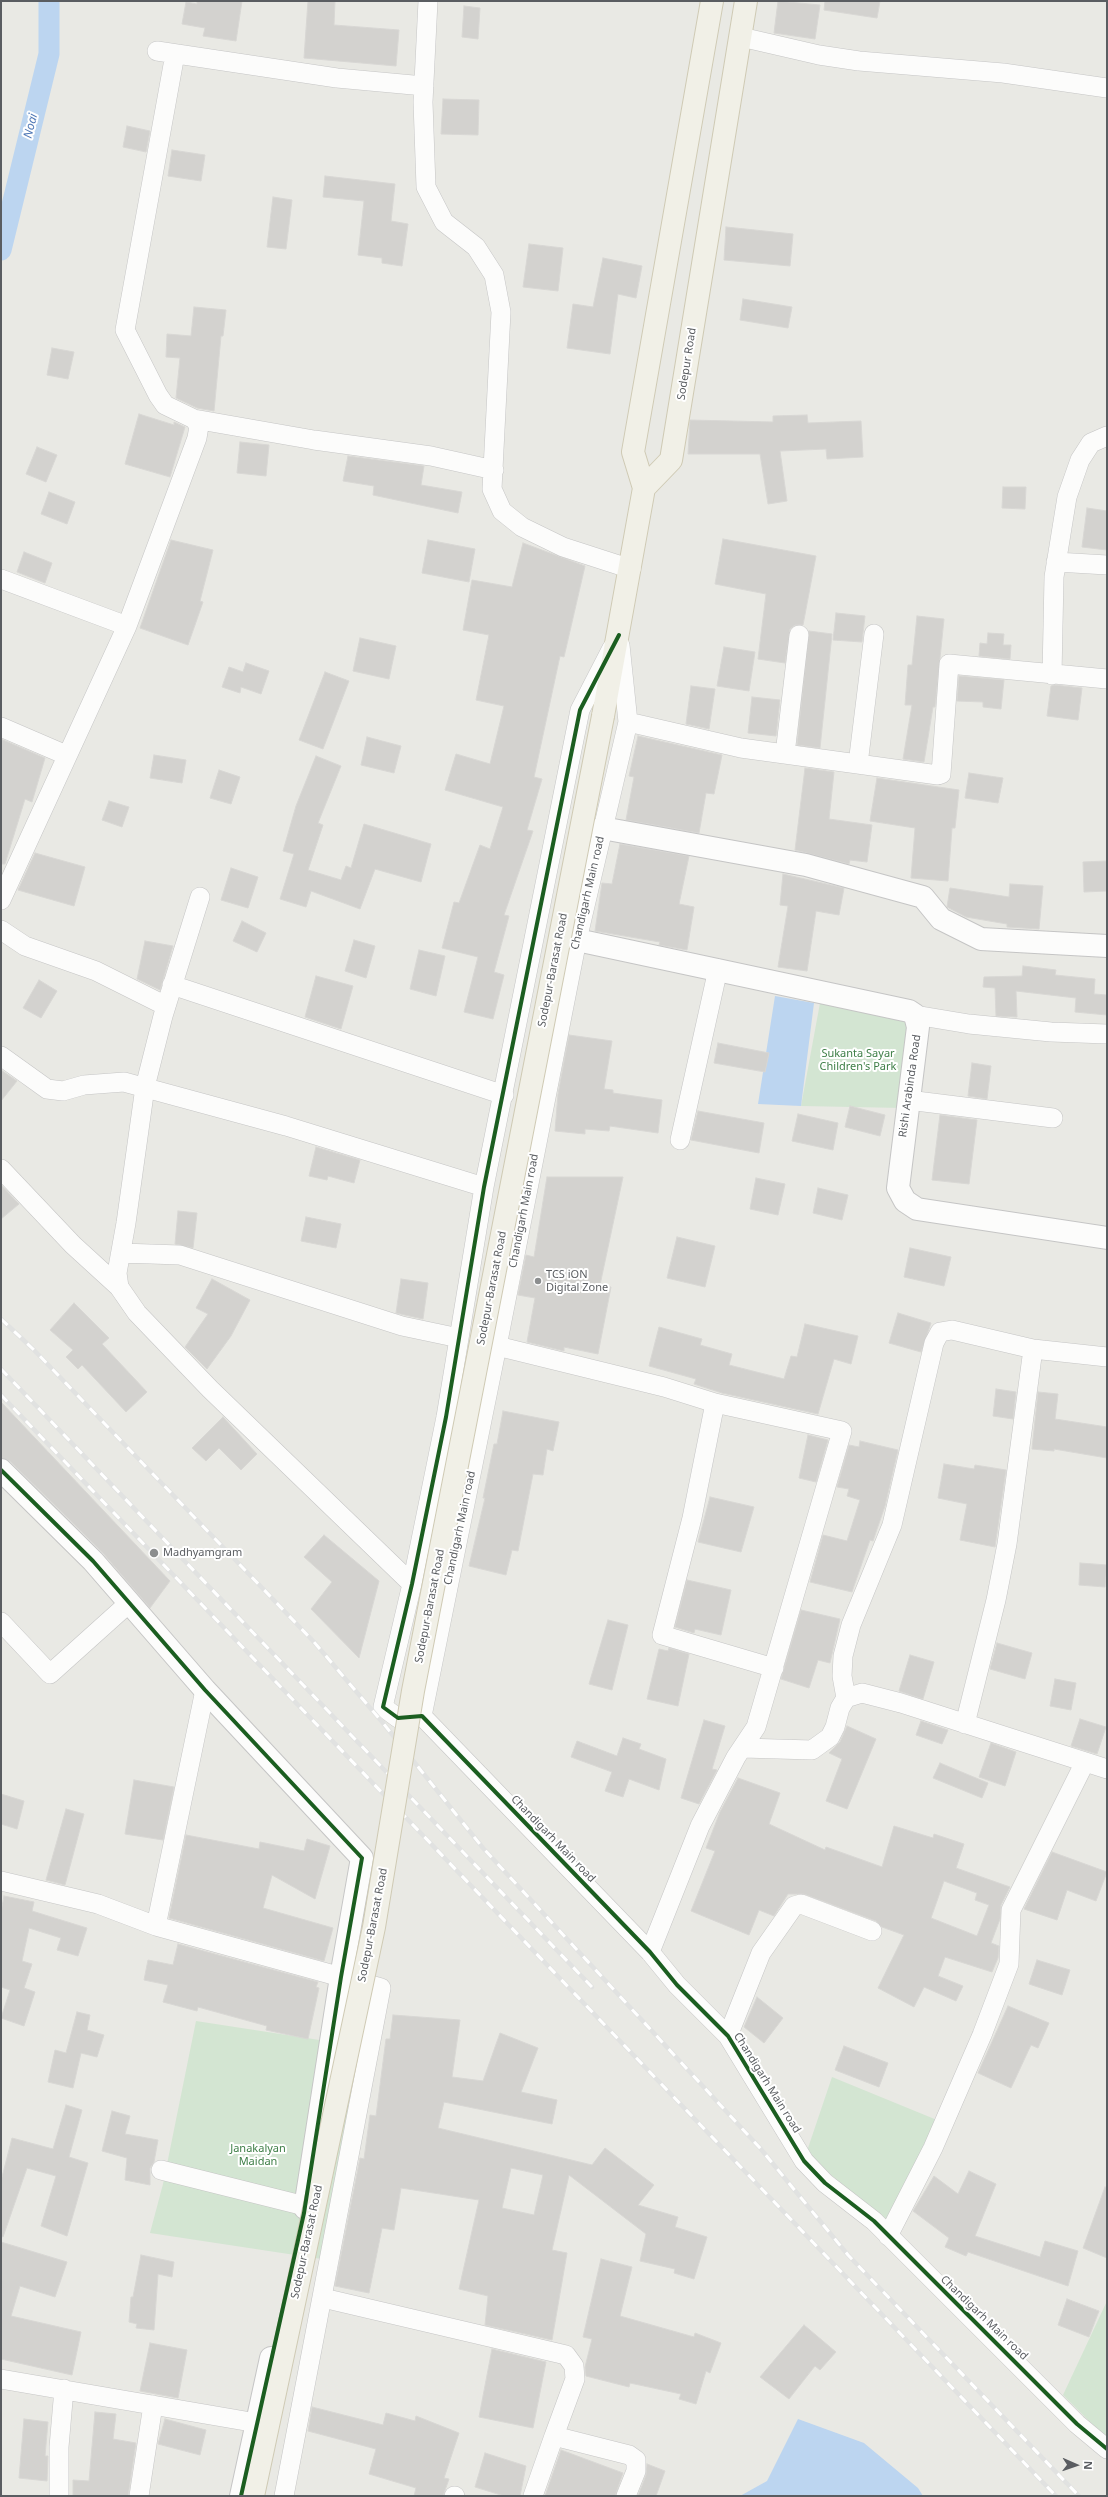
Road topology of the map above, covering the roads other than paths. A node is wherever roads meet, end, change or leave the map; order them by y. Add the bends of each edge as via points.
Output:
1 (428, 1) edge
2 (712, 1) edge
3 (746, 1) edge
4 (741, 37) junction
5 (424, 86) junction
6 (1107, 88) edge
7 (194, 419) junction
8 (1107, 436) edge
9 (494, 470) junction
10 (644, 488) junction
11 (1056, 562) junction
12 (1107, 565) edge
13 (631, 569) junction
14 (1, 579) edge
15 (127, 626) junction
16 (874, 634) dead end
17 (618, 635) junction
18 (799, 635) dead end
19 (1052, 675) junction
20 (1107, 679) edge
21 (628, 722) junction
22 (1, 727) edge
23 (785, 754) junction
24 (66, 756) junction
25 (858, 764) junction
26 (602, 828) junction
27 (200, 897) dead end
28 (1, 900) edge
29 (1, 930) edge
30 (577, 940) junction
31 (1107, 946) edge
32 (718, 969) junction
33 (172, 985) junction
34 (166, 1006) junction
35 (916, 1015) junction
36 (1107, 1034) edge
37 (1, 1056) edge
38 (145, 1087) junction
39 (504, 1095) junction
40 (908, 1100) junction
41 (1053, 1118) dead end
42 (680, 1140) dead end
43 (1, 1169) edge
44 (484, 1187) junction
45 (1107, 1238) edge
46 (121, 1252) junction
47 (119, 1287) junction
48 (459, 1338) junction
49 (497, 1346) junction
50 (1033, 1349) junction
51 (1107, 1357) edge
52 (715, 1403) junction
53 (1, 1470) edge
54 (412, 1584) junction
55 (129, 1603) junction
56 (1, 1622) edge
57 (774, 1668) junction
58 (205, 1690) junction
59 (846, 1698) junction
60 (422, 1716) junction
61 (965, 1724) junction
62 (743, 1748) junction
63 (1085, 1762) junction
64 (1107, 1769) edge
65 (1, 1881) edge
66 (156, 1926) junction
67 (872, 1931) dead end
68 (650, 1952) junction
69 (341, 1977) junction
70 (728, 2036) junction
71 (161, 2170) dead end
72 (305, 2206) junction
73 (888, 2236) junction
74 (323, 2298) junction
75 (1, 2379) edge
76 (64, 2389) junction
77 (152, 2405) junction
78 (257, 2423) junction
79 (554, 2436) junction
80 (1107, 2449) edge
81 (59, 2496) edge
82 (140, 2496) edge
83 (241, 2496) edge
84 (253, 2496) edge
85 (284, 2496) edge
86 (533, 2496) edge
87 (626, 2496) edge

1 - 5 street
2 - 10 main road via 633,452
3 - 4 main road, Sodepur Road
4 - 6 street via 852,60 1003,72
4 - 10 main road, Sodepur Road via 671,460
5 - 7 street via 337,78 166,52 125,330 165,405
5 - 9 street via 426,187 444,222 476,247 494,275 501,312
7 - 9 street via 314,440 431,456
7 - 15 street via 199,426 197,438
8 - 11 street via 1091,443 1080,460 1067,497
9 - 13 street via 492,489 502,511 522,527 563,548
10 - 13 main road
11 - 12 street
11 - 19 street
13 - 17 main road
14 - 15 street
15 - 24 street
16 - 25 street
17 - 21 street, Chandigarh Main road
17 - 39 street via 580,710
17 - 84 main road, Sodepur-Barasat Road, bridge via 413,1691 374,1927
18 - 23 street
19 - 20 street
19 - 25 street via 949,664 941,774
21 - 23 street via 741,748
21 - 26 street, Chandigarh Main road
22 - 24 street
23 - 25 street
24 - 28 street
26 - 30 street, Chandigarh Main road
26 - 31 street via 806,865 922,897 941,919 981,939
27 - 33 street
29 - 34 street via 25,946 96,971
30 - 32 street
30 - 49 street, Chandigarh Main road
32 - 35 street via 898,1007
32 - 42 street
33 - 34 street
33 - 39 street
34 - 38 street
35 - 36 street via 969,1024 1051,1032
35 - 40 street, Rishi Arabinda Road via 918,1027
37 - 38 street via 47,1089 63,1091 84,1085 124,1082
38 - 44 street via 286,1126
38 - 46 street
39 - 44 street
40 - 41 street
40 - 45 street, Rishi Arabinda Road via 898,1188 905,1201 917,1209
43 - 47 street via 73,1245
44 - 48 street
46 - 47 street via 117,1273
46 - 48 street via 180,1255 402,1326
47 - 54 street via 137,1313 210,1389
48 - 54 street via 446,1417
49 - 52 street via 664,1387
49 - 60 street, Chandigarh Main road
50 - 51 street
50 - 59 street via 952,1330 940,1332 934,1342 892,1525 851,1625 845,1648 842,1676
50 - 61 street via 1007,1544 996,1600
52 - 57 street via 692,1518 662,1635
52 - 57 street via 842,1431
53 - 55 street via 93,1561
54 - 60 street via 383,1706 398,1718
55 - 56 street via 50,1674
55 - 58 street
57 - 62 street via 756,1727
58 - 66 street
58 - 69 street via 362,1858
59 - 61 street via 854,1694 872,1695
59 - 62 street via 830,1737 812,1750
60 - 68 street, Chandigarh Main road
61 - 63 street
62 - 68 street via 700,1826
63 - 64 street
63 - 73 street via 1011,1910 1009,1964 933,2148
65 - 66 street via 98,1904
66 - 69 street
67 - 70 street via 801,1904 794,1906 761,1953
68 - 70 street, Chandigarh Main road via 676,1984
69 - 72 street
69 - 74 street via 378,1986 381,1992
70 - 73 street, Chandigarh Main road via 804,2161 825,2183 874,2221
71 - 72 street
72 - 78 street
73 - 80 street, Chandigarh Main road via 1077,2424
74 - 79 street via 566,2355 574,2366 575,2379
74 - 85 street
75 - 76 street
76 - 77 street
76 - 81 street via 59,2447
77 - 78 street
77 - 82 street
78 - 83 street
79 - 86 street
79 - 87 street via 629,2455 636,2460 636,2471

